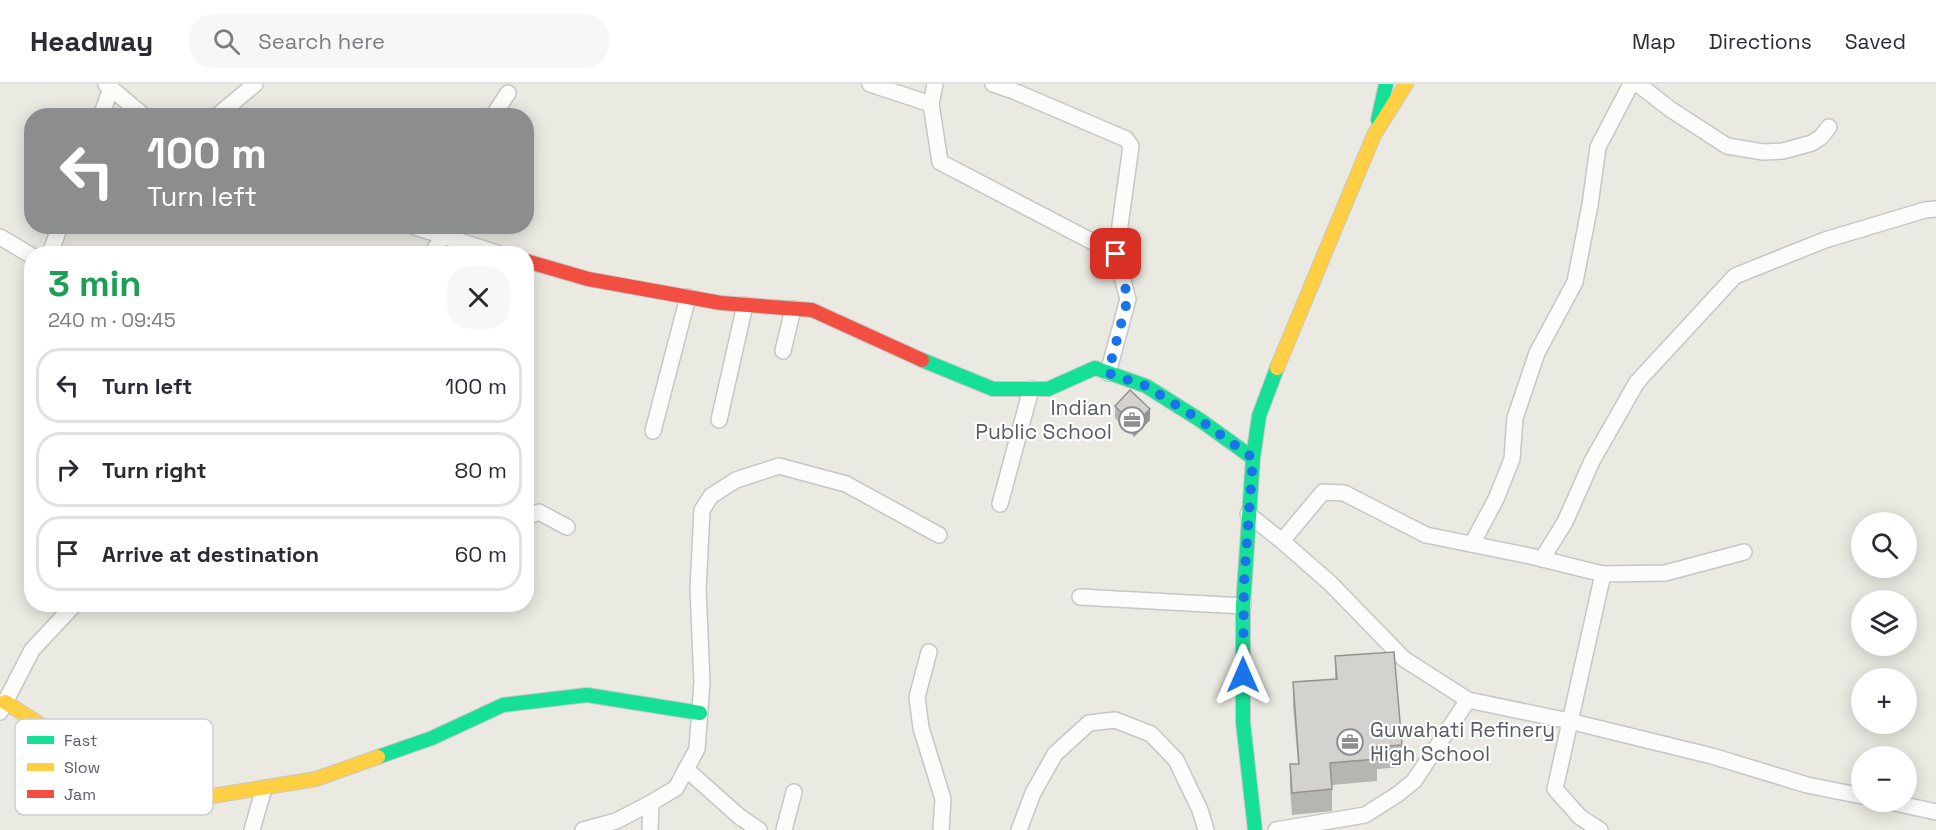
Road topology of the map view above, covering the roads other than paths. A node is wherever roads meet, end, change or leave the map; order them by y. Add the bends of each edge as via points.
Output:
1 (255, 84) edge
2 (870, 84) edge
3 (935, 84) edge
4 (993, 84) edge
5 (1386, 84) edge
6 (1631, 84) edge
7 (1638, 84) edge
8 (1402, 85) edge
9 (108, 86) edge
10 (508, 93) dead end
11 (931, 104) junction
12 (103, 108) edge
13 (134, 108) edge
14 (226, 108) edge
15 (498, 108) edge
16 (1829, 127) dead end
17 (1374, 135) junction
18 (1936, 209) edge
19 (441, 234) edge
20 (0, 237) edge
21 (476, 246) edge
22 (24, 251) edge
23 (1116, 254) junction
24 (534, 263) edge
25 (688, 297) junction
26 (744, 305) junction
27 (793, 309) junction
28 (783, 351) dead end
29 (1108, 373) junction
30 (1031, 389) junction
31 (719, 420) dead end
32 (653, 431) dead end
33 (1253, 458) junction
34 (1000, 504) dead end
35 (534, 514) edge
36 (1248, 514) junction
37 (567, 527) dead end
38 (939, 535) dead end
39 (1282, 541) junction
40 (1472, 544) junction
41 (1744, 552) dead end
42 (1542, 558) junction
43 (1603, 574) junction
44 (1080, 597) dead end
45 (1243, 606) junction
46 (68, 612) edge
47 (929, 651) dead end
48 (1468, 700) junction
49 (3, 707) edge
50 (700, 713) junction
51 (24, 719) edge
52 (1569, 722) junction
53 (686, 769) junction
54 (264, 788) junction
55 (794, 792) dead end
56 (1851, 794) edge
57 (213, 796) edge
58 (651, 803) junction
59 (1917, 808) edge
60 (1936, 812) edge
61 (1365, 815) junction
62 (252, 830) edge
63 (583, 830) edge
64 (650, 830) edge
65 (759, 830) edge
66 (784, 830) edge
67 (941, 830) edge
68 (1019, 830) edge
69 (1206, 830) edge
70 (1255, 830) edge
71 (1276, 830) edge
72 (1353, 830) edge
73 (1600, 830) edge

1 - 14 street
2 - 11 street
3 - 11 street
4 - 23 street via 1126,139 1131,146
5 - 17 street
6 - 40 street via 1598,147 1575,282 1537,353 1515,418 1512,459
7 - 16 street via 1727,146 1783,151 1812,143
8 - 17 street
9 - 12 street
9 - 13 street
10 - 15 street
11 - 23 street via 940,162
17 - 33 street via 1287,340 1259,416
18 - 42 street via 1826,240 1735,276 1638,382
19 - 21 street
20 - 22 street
23 - 29 street via 1128,298
24 - 25 street via 588,279
25 - 26 street
25 - 32 street
26 - 27 street
26 - 31 street
27 - 28 street
27 - 30 street via 812,310 896,350 993,388
29 - 30 street via 1095,368 1048,389
29 - 33 street via 1146,386
30 - 34 street
33 - 36 street
35 - 37 street via 539,512
36 - 39 street
36 - 45 street
38 - 50 street via 846,484 779,466 736,480 711,496 702,510 698,589
39 - 40 street via 1323,492 1344,493 1426,535
39 - 48 street via 1330,583 1404,659
40 - 42 street
41 - 43 street via 1665,573
42 - 43 street
43 - 52 street
44 - 45 street
45 - 70 street via 1243,722
46 - 49 street via 32,650
47 - 67 street via 917,698 921,728 943,799
48 - 52 street
48 - 61 street via 1414,781
49 - 51 street
50 - 53 street via 697,749
50 - 54 street via 587,695 503,705 432,738 316,778
52 - 56 street
52 - 73 street via 1555,789 1580,818
53 - 58 street via 676,788
53 - 65 street
54 - 57 street
54 - 62 street
55 - 66 street
58 - 63 street via 616,821
58 - 64 street
59 - 60 street
61 - 71 street
61 - 72 street
68 - 69 street via 1055,754 1089,723 1115,720 1151,734 1176,760

